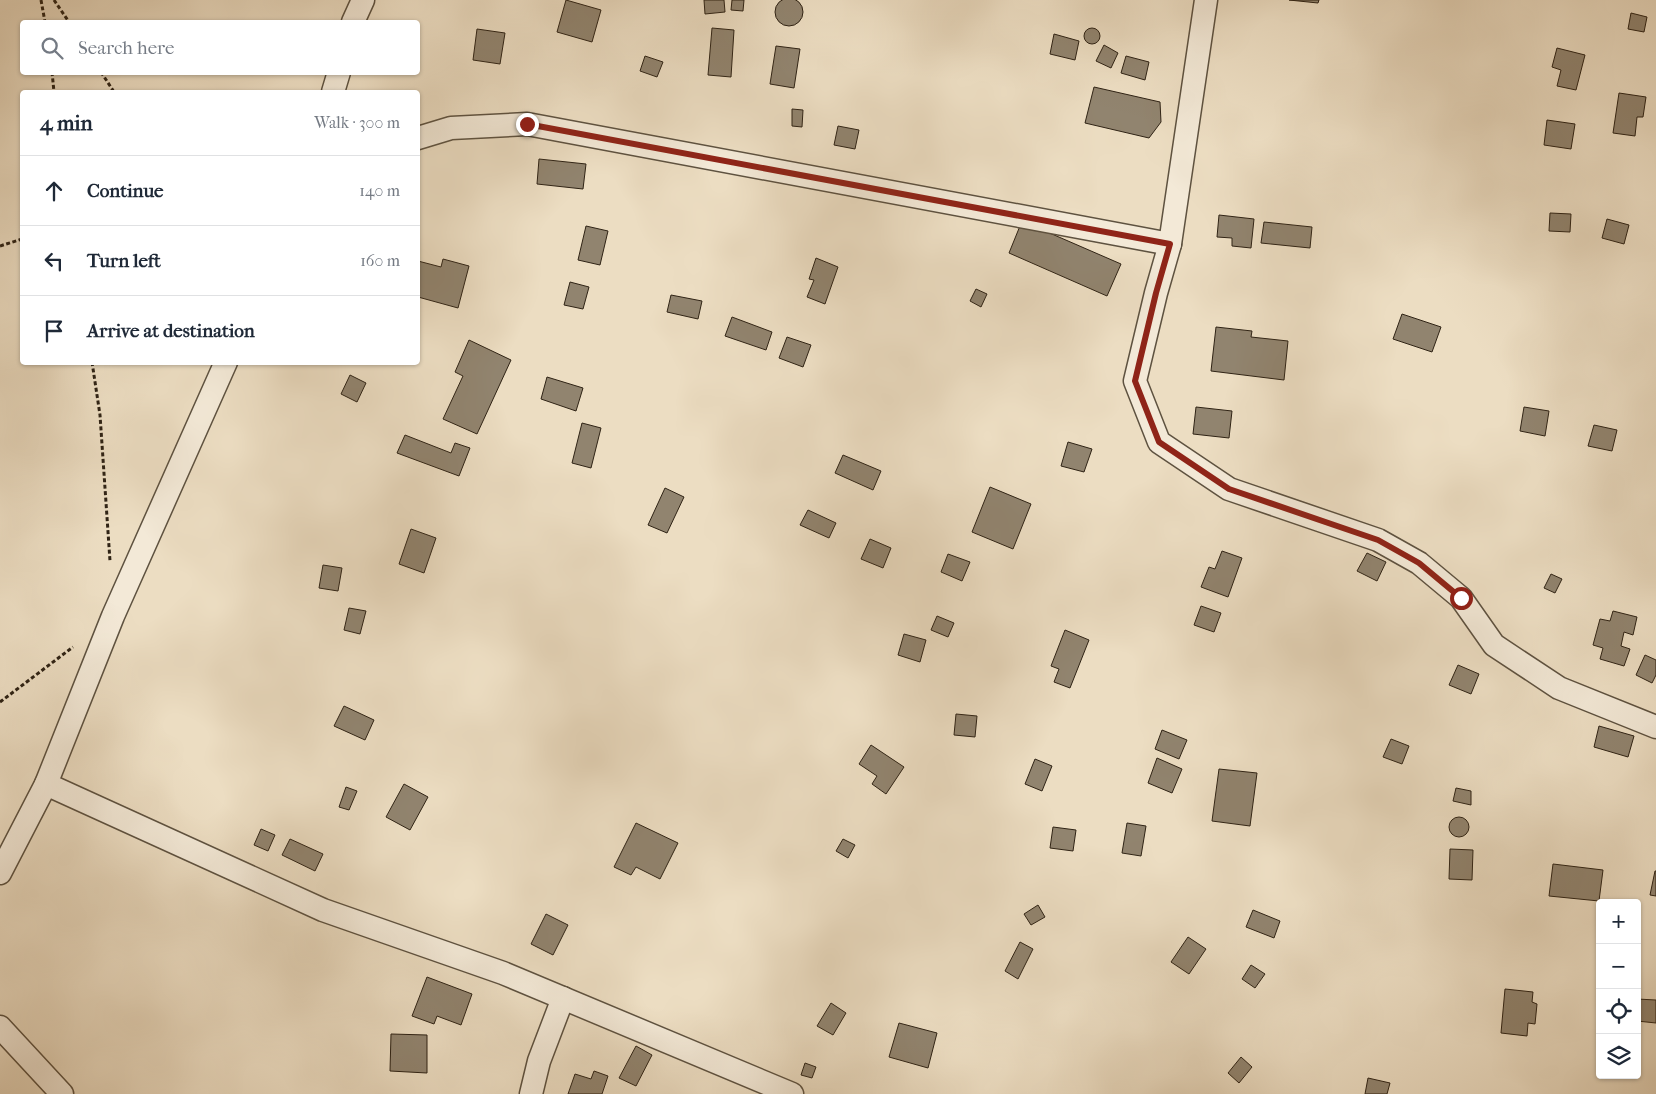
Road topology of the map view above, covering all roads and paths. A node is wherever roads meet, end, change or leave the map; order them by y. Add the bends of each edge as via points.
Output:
1 (42, 0) edge
2 (54, 0) edge
3 (363, 0) edge
4 (1206, 0) edge
5 (45, 20) edge
6 (68, 20) edge
7 (354, 20) edge
8 (52, 75) edge
9 (103, 75) edge
10 (338, 75) edge
11 (54, 90) edge
12 (113, 90) edge
13 (334, 90) edge
14 (420, 137) edge
15 (20, 240) edge
16 (1170, 244) junction
17 (0, 246) edge
18 (92, 365) edge
19 (225, 365) edge
20 (110, 568) dead end
21 (76, 645) dead end
22 (0, 702) edge
23 (1656, 727) edge
24 (46, 784) junction
25 (0, 873) edge
26 (563, 998) junction
27 (0, 1027) edge
28 (62, 1094) edge
29 (532, 1094) edge
30 (792, 1094) edge

1 - 5 path
2 - 6 path
3 - 7 street
4 - 16 street
8 - 11 path
9 - 12 path
10 - 13 street
14 - 16 street via 451,128 527,124
15 - 17 path
16 - 23 street via 1135,381 1159,442 1229,489 1378,540 1419,563 1461,598 1494,645 1559,688
18 - 20 path via 100,415
19 - 24 street via 113,616
21 - 22 path
24 - 25 street
24 - 26 street via 323,910 503,973
26 - 29 street via 539,1061
26 - 30 street
27 - 28 street

